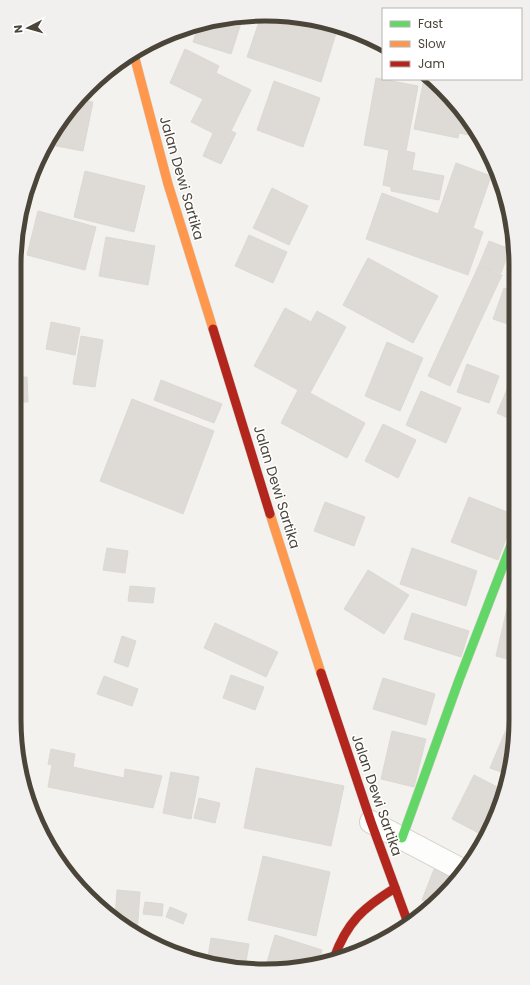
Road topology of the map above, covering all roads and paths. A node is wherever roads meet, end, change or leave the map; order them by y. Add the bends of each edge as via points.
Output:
1 (135, 59) edge
2 (509, 550) edge
3 (371, 822) junction
4 (402, 838) junction
5 (459, 869) edge
6 (395, 888) junction
7 (407, 919) edge
8 (336, 953) edge

1 - 3 street, Jalan Dewi Sartika via 172,199 300,609
2 - 4 street via 464,665
3 - 4 street
3 - 6 street, Jalan Dewi Sartika
4 - 5 street
6 - 7 street, Jalan Dewi Sartika
6 - 8 street via 359,912 350,923

